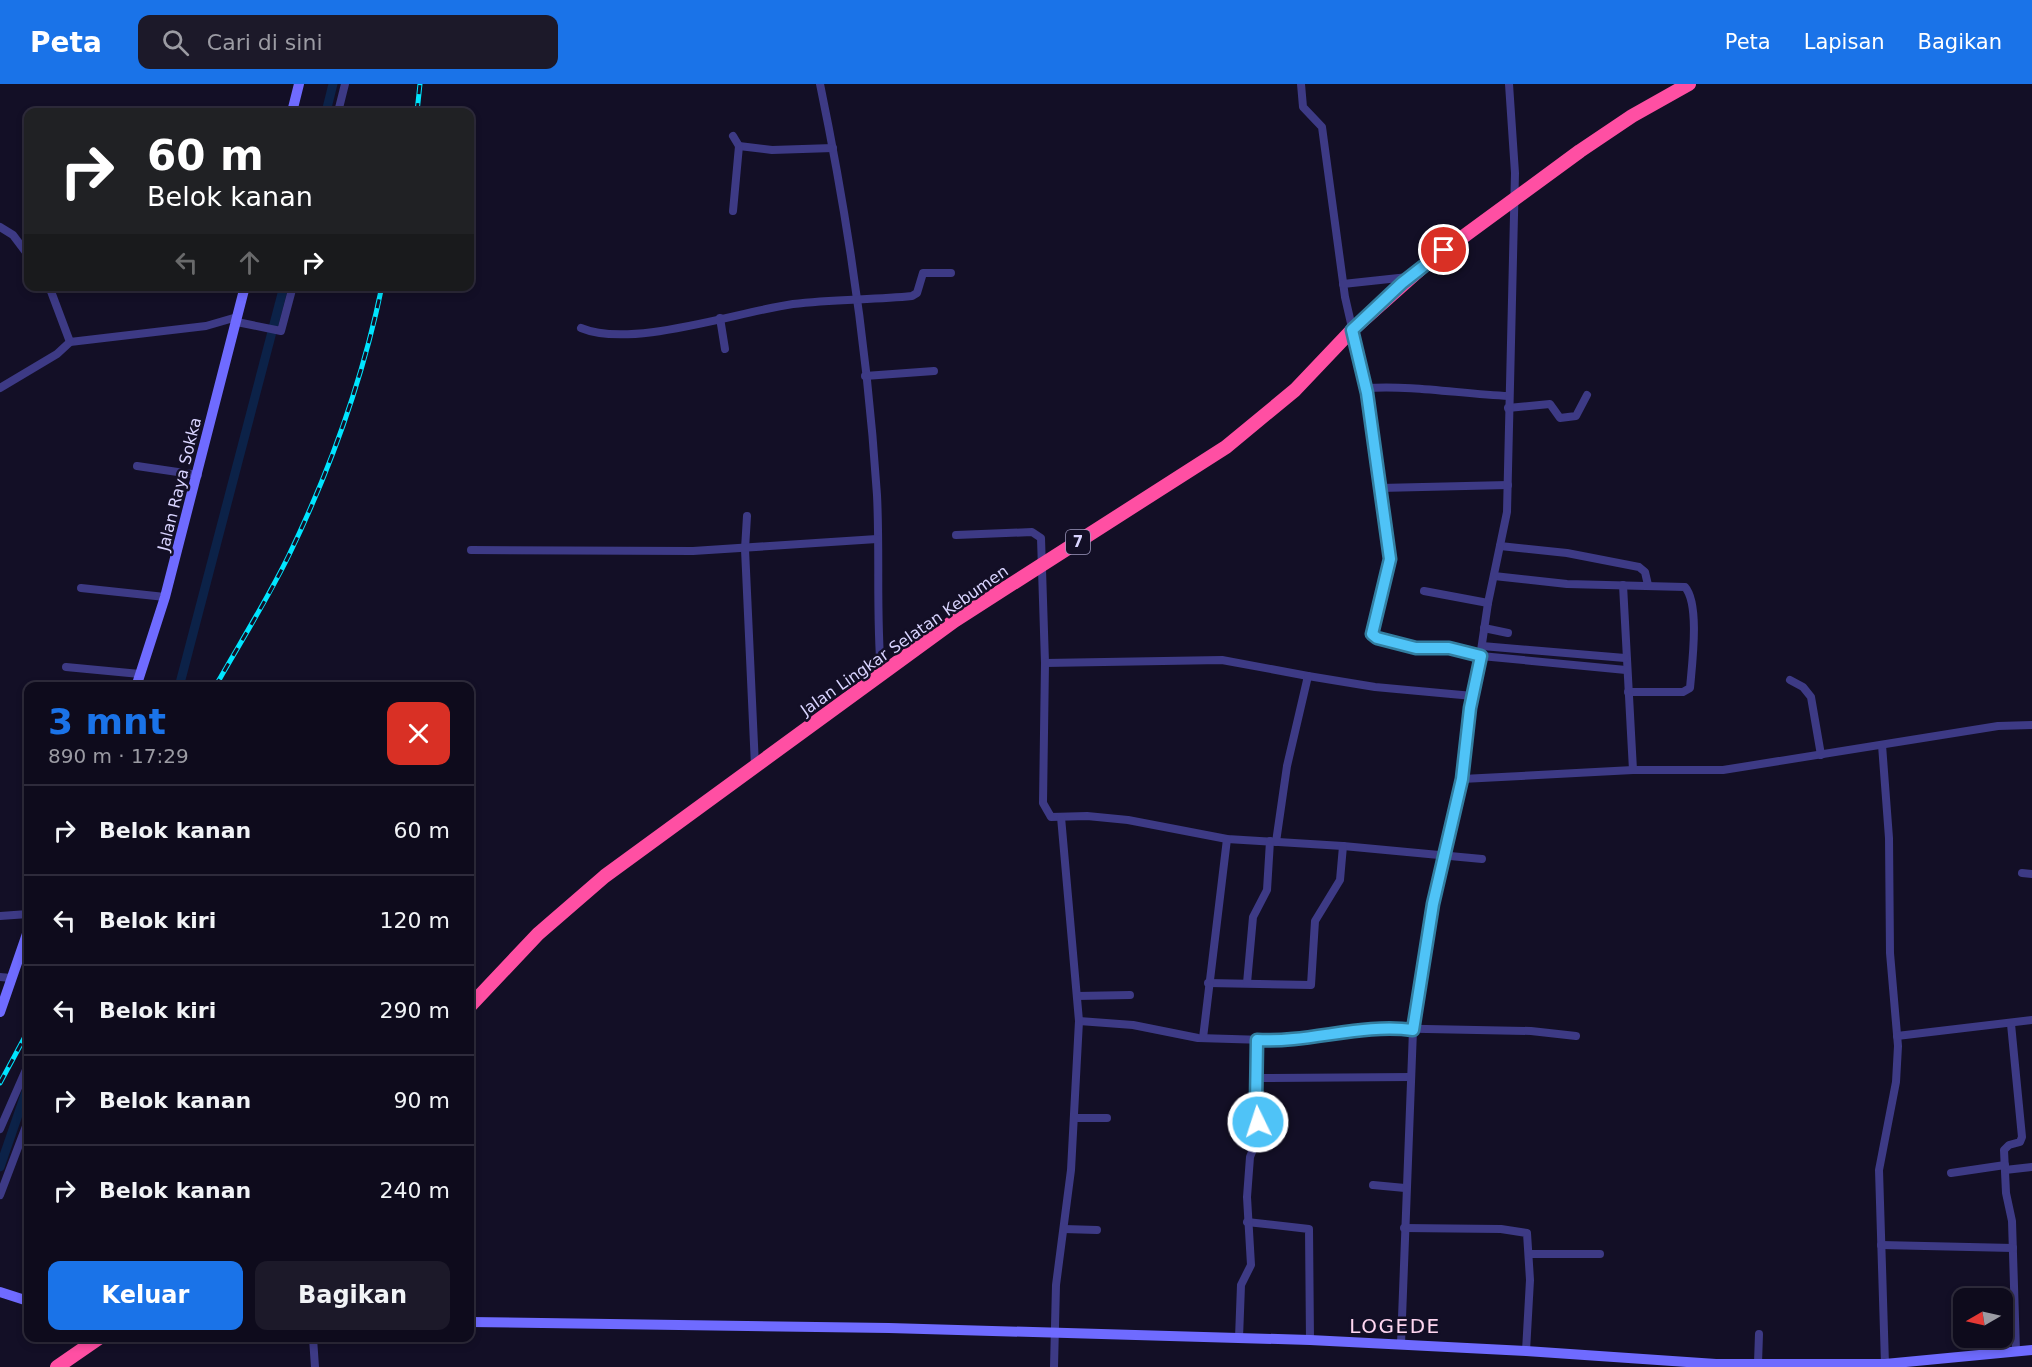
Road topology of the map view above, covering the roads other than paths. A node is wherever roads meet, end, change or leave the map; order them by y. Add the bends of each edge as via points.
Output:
1 (299, 84) edge
2 (345, 84) edge
3 (820, 84) edge
4 (1301, 84) edge
5 (1509, 84) edge
6 (1689, 84) edge
7 (293, 108) edge
8 (339, 108) edge
9 (733, 136) dead end
10 (739, 146) junction
11 (833, 148) junction
12 (1515, 197) junction
13 (733, 211) dead end
14 (0, 227) edge
15 (24, 250) edge
16 (951, 273) dead end
17 (1410, 277) junction
18 (1344, 284) junction
19 (51, 291) edge
20 (245, 291) edge
21 (292, 291) edge
22 (856, 300) junction
23 (720, 318) junction
24 (237, 320) junction
25 (581, 328) dead end
26 (1352, 330) junction
27 (70, 342) junction
28 (724, 349) dead end
29 (934, 371) dead end
30 (865, 376) junction
31 (0, 388) edge
32 (1366, 388) junction
33 (1587, 395) dead end
34 (1509, 396) junction
35 (1508, 408) junction
36 (137, 466) dead end
37 (198, 475) junction
38 (1508, 485) junction
39 (1380, 488) junction
40 (747, 516) dead end
41 (956, 535) dead end
42 (877, 539) junction
43 (1500, 546) junction
44 (745, 549) junction
45 (471, 550) dead end
46 (1040, 565) junction
47 (1494, 576) junction
48 (1623, 585) junction
49 (1648, 585) junction
50 (81, 588) dead end
51 (1424, 591) dead end
52 (165, 597) junction
53 (1488, 603) junction
54 (1484, 628) junction
55 (1508, 633) dead end
56 (1482, 646) junction
57 (1481, 656) junction
58 (1625, 658) junction
59 (1045, 663) junction
60 (66, 667) dead end
61 (1626, 670) junction
62 (881, 673) junction
63 (140, 674) junction
64 (1308, 676) junction
65 (1790, 680) dead end
66 (138, 682) edge
67 (1628, 692) junction
68 (1473, 696) junction
69 (2032, 725) edge
70 (1882, 745) junction
71 (1821, 755) junction
72 (755, 768) junction
73 (1633, 770) junction
74 (1462, 779) junction
75 (1061, 817) junction
76 (1227, 839) junction
77 (1273, 841) junction
78 (1343, 846) junction
79 (1444, 856) junction
80 (1482, 859) dead end
81 (2022, 873) dead end
82 (2032, 874) edge
83 (24, 914) edge
84 (0, 916) edge
85 (24, 939) edge
86 (5, 977) edge
87 (1208, 983) junction
88 (1247, 984) junction
89 (1130, 995) dead end
90 (1077, 996) junction
91 (474, 1002) edge
92 (0, 1012) edge
93 (2032, 1020) edge
94 (1079, 1021) junction
95 (2011, 1024) junction
96 (1413, 1030) junction
97 (1576, 1036) dead end
98 (1897, 1036) junction
99 (1203, 1038) junction
100 (1257, 1040) junction
101 (24, 1074) edge
102 (1411, 1077) junction
103 (1257, 1078) junction
104 (1074, 1118) junction
105 (1107, 1118) dead end
106 (0, 1129) edge
107 (24, 1132) edge
108 (2032, 1167) edge
109 (2005, 1168) junction
110 (1951, 1173) dead end
111 (1373, 1185) dead end
112 (1405, 1188) junction
113 (0, 1195) edge
114 (1247, 1222) junction
115 (1404, 1228) junction
116 (1064, 1229) junction
117 (1097, 1230) dead end
118 (1881, 1245) junction
119 (2013, 1248) junction
120 (1529, 1254) junction
121 (1600, 1254) dead end
122 (0, 1292) edge
123 (24, 1300) edge
124 (474, 1322) edge
125 (1055, 1334) junction
126 (1759, 1334) dead end
127 (1239, 1338) junction
128 (1310, 1340) junction
129 (93, 1342) edge
130 (313, 1342) edge
131 (1401, 1344) junction
132 (2032, 1350) edge
133 (1526, 1351) junction
134 (2016, 1351) junction
135 (1607, 1362) edge
136 (1758, 1363) junction
137 (1672, 1364) edge
138 (1885, 1364) junction
139 (1921, 1364) edge
140 (57, 1367) edge
141 (315, 1367) edge
142 (1054, 1367) edge

1 - 7 street
2 - 8 street
3 - 11 street
4 - 18 street via 1303,107 1322,127
5 - 12 street
6 - 12 highway, Jalan Lingkar Selatan Kebumen / 7 via 1632,116
9 - 10 street
10 - 11 street via 772,150
10 - 13 street
11 - 22 street
12 - 17 highway, Jalan Lingkar Selatan Kebumen / 7
12 - 34 street
14 - 15 street
16 - 22 street via 923,273 915,296
17 - 18 street
17 - 26 highway, Jalan Lingkar Selatan Kebumen / 7
18 - 26 street
19 - 27 street
20 - 24 street, Jalan Raya Sokka
21 - 24 street via 282,329
22 - 23 street via 792,304
22 - 30 street
23 - 25 street via 632,335 597,334
23 - 28 street
24 - 27 street
24 - 37 street, Jalan Raya Sokka
26 - 32 street
26 - 46 highway, Jalan Lingkar Selatan Kebumen / 7 via 1295,390 1233,443
27 - 31 street
29 - 30 street
30 - 42 street
32 - 34 street via 1399,386
32 - 39 street
33 - 35 street via 1576,417 1560,418 1550,404
34 - 35 street
35 - 38 street
36 - 37 street
37 - 52 street, Jalan Raya Sokka
38 - 39 street
38 - 43 street
39 - 57 street via 1390,559 1372,634 1416,648 1449,648
40 - 44 street
41 - 46 street via 1035,532 1041,538
42 - 44 street
42 - 62 street
43 - 47 street
43 - 49 street via 1639,567 1645,572
44 - 45 street
44 - 72 street
46 - 59 street
46 - 62 highway, Jalan Lingkar Selatan Kebumen / 7
47 - 48 street
47 - 53 street
48 - 49 street
48 - 58 street
49 - 67 street via 1685,587 1690,592 1690,688 1683,692
50 - 52 street
51 - 53 street
52 - 63 street, Jalan Raya Sokka
53 - 54 street
54 - 55 street
54 - 56 street
56 - 57 street
56 - 58 street
57 - 61 street
57 - 68 street
58 - 61 street
59 - 64 street via 1222,660
59 - 75 street via 1043,803 1047,814
60 - 63 street
61 - 67 street
62 - 72 highway, Jalan Lingkar Selatan Kebumen / 7
63 - 66 street, Jalan Raya Sokka
64 - 68 street
64 - 77 street
65 - 71 street via 1811,697
67 - 73 street
68 - 74 street
69 - 70 street via 1998,726
70 - 71 street
70 - 98 street
71 - 73 street via 1704,771
72 - 91 highway, Jalan Lingkar Selatan Kebumen / 7 via 654,839 560,913
73 - 74 street
74 - 79 street
75 - 76 street via 1128,820
75 - 90 street
76 - 77 street
76 - 87 street
77 - 78 street
77 - 88 street via 1267,890 1253,917
78 - 79 street
78 - 88 street via 1340,880 1315,921 1311,985
79 - 80 street
79 - 96 street
81 - 82 street
83 - 84 street
85 - 86 street
86 - 92 street
87 - 88 street
87 - 99 street
89 - 90 street
90 - 94 street
93 - 95 street
94 - 99 street
94 - 104 street
95 - 98 street
95 - 109 street via 2022,1137 2020,1142 2004,1148
96 - 97 street via 1531,1031
96 - 100 street via 1377,1028 1305,1039
96 - 102 street
98 - 118 street via 1897,1070 1879,1170
99 - 100 street
100 - 103 street
101 - 106 street
102 - 103 street
102 - 112 street
103 - 114 street via 1258,1137 1250,1161
104 - 105 street
104 - 116 street
107 - 113 street
108 - 109 street
109 - 110 street
109 - 119 street
111 - 112 street
112 - 115 street
114 - 127 street via 1251,1265 1241,1285
114 - 128 street via 1309,1228
115 - 120 street via 1524,1232 1528,1235
115 - 131 street
116 - 117 street
116 - 125 street via 1056,1285
118 - 119 street
118 - 138 street
119 - 134 street
120 - 121 street
120 - 133 street
122 - 123 street
124 - 125 street
125 - 127 street
125 - 142 street
126 - 136 street
127 - 128 street
128 - 131 street
129 - 140 highway
130 - 141 street
131 - 133 street
132 - 134 street
133 - 135 street
134 - 139 street
135 - 137 street
136 - 137 street
136 - 138 street
138 - 139 street

